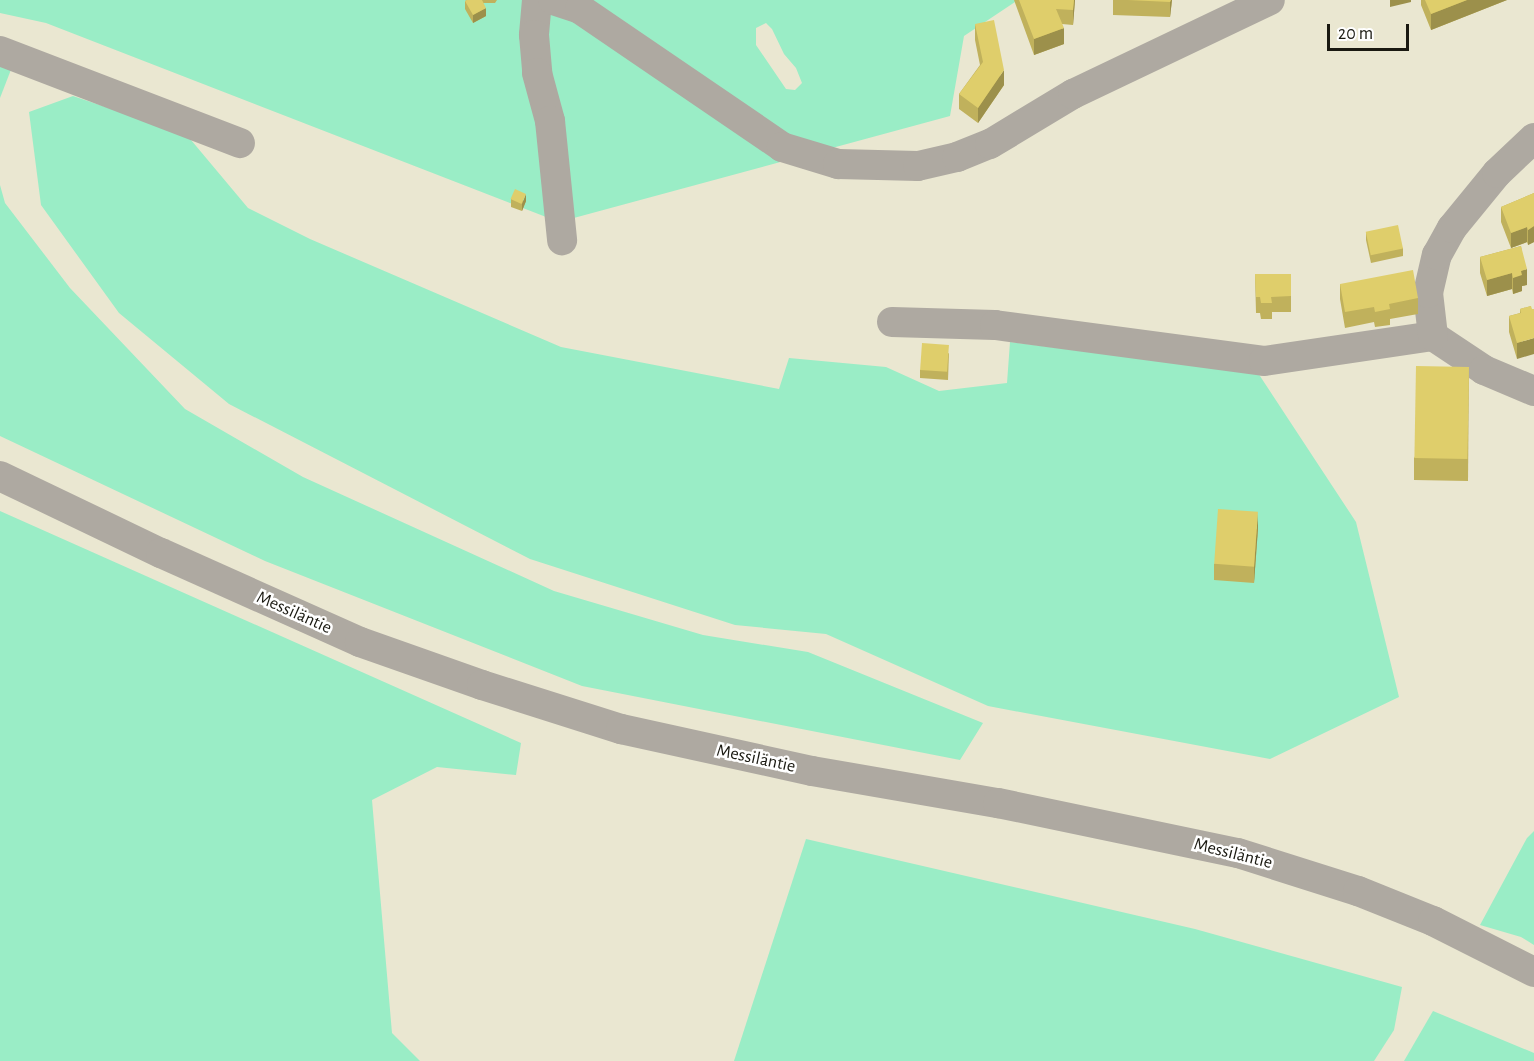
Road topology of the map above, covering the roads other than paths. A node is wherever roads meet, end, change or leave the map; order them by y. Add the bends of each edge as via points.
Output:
1 (537, 0) edge
2 (553, 0) edge
3 (1270, 0) edge
4 (0, 51) edge
5 (1534, 138) edge
6 (240, 142) dead end
7 (562, 240) dead end
8 (892, 322) dead end
9 (1433, 336) junction
10 (1534, 391) edge
11 (0, 476) edge
12 (1534, 972) edge

1 - 7 street via 537,73 550,121
2 - 3 street via 580,9 782,147 838,164 918,166 990,144 1072,94
4 - 6 street
5 - 9 street via 1497,173 1452,228 1437,255 1428,293
8 - 9 street via 995,325 1264,361
9 - 10 street via 1484,370
11 - 12 street, Messiläntie via 360,642 482,685 621,729 812,771 998,803 1238,853 1358,891 1433,921

